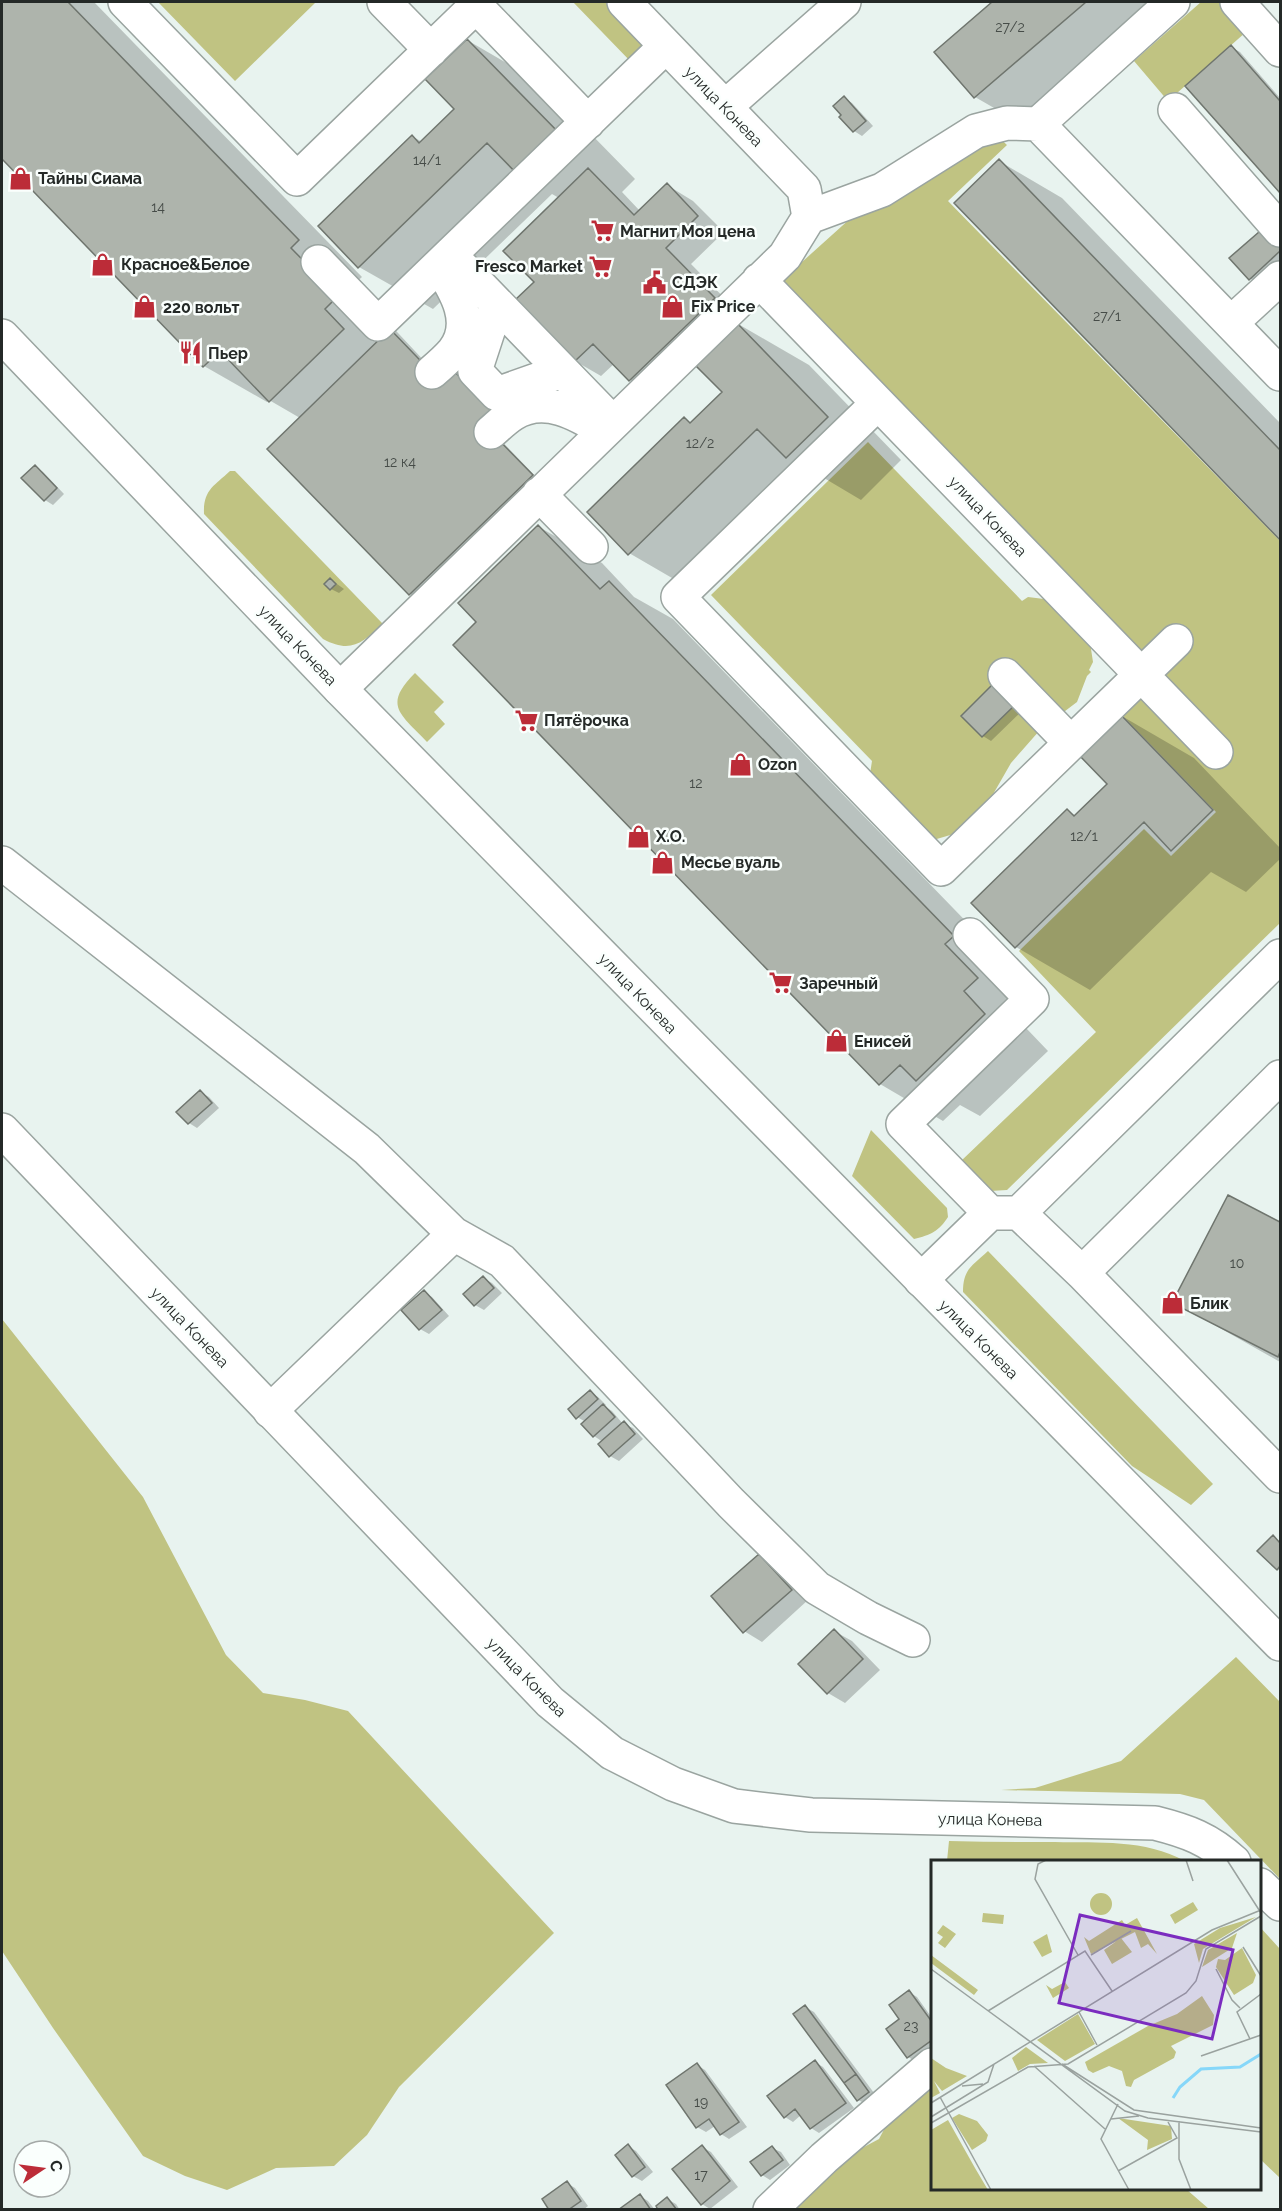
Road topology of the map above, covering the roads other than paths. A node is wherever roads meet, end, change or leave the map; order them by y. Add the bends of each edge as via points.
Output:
1 (125, 2) edge
2 (384, 2) edge
3 (624, 2) edge
4 (844, 2) edge
5 (1173, 2) edge
6 (1237, 2) edge
7 (474, 4) edge
8 (666, 46) junction
9 (431, 50) junction
10 (1281, 50) edge
11 (725, 107) junction
12 (1175, 110) dead end
13 (588, 122) junction
14 (1038, 123) junction
15 (809, 217) junction
16 (1281, 230) edge
17 (445, 260) junction
18 (318, 262) dead end
19 (1281, 278) edge
20 (759, 280) junction
21 (497, 304) junction
22 (1231, 322) junction
23 (6, 350) edge
24 (562, 371) junction
25 (432, 372) dead end
26 (1281, 374) edge
27 (878, 403) junction
28 (609, 427) junction
29 (491, 432) dead end
30 (539, 494) junction
31 (591, 547) dead end
32 (1176, 641) dead end
33 (1005, 675) dead end
34 (1142, 675) junction
35 (340, 689) junction
36 (1071, 743) junction
37 (1216, 752) dead end
38 (2, 863) edge
39 (970, 935) dead end
40 (1281, 957) edge
41 (1281, 1077) edge
42 (2, 1130) edge
43 (1004, 1213) junction
44 (454, 1234) junction
45 (1082, 1273) junction
46 (921, 1280) junction
47 (270, 1411) junction
48 (1281, 1476) edge
49 (913, 1640) dead end
50 (1281, 1644) edge
51 (1232, 1860) edge
52 (1261, 1886) edge
53 (1281, 1904) edge
54 (931, 2066) edge
55 (770, 2210) edge

1 - 9 main road via 297,179
2 - 9 main road
3 - 8 main road, улица Конева
4 - 11 main road
5 - 14 main road
6 - 10 main road
7 - 9 main road
7 - 13 main road
8 - 11 main road, улица Конева
8 - 13 main road
11 - 15 main road, улица Конева via 804,189
12 - 16 main road
13 - 17 main road
14 - 15 main road via 1007,123 976,131 882,190
14 - 22 main road
15 - 20 main road via 784,256
17 - 18 main road via 378,324
17 - 21 main road
17 - 25 main road via 463,312 463,331 454,351
19 - 22 main road
20 - 27 main road, улица Конева
20 - 28 main road
21 - 24 main road
21 - 24 main road via 475,371 497,394
22 - 26 main road
23 - 35 main road, улица Конева
24 - 28 main road
27 - 34 main road, улица Конева
27 - 36 main road via 678,597 941,869
28 - 29 main road via 560,407 533,406 515,413
28 - 30 main road
30 - 31 main road
30 - 35 main road
32 - 34 main road
33 - 36 main road
34 - 36 main road
34 - 37 main road, улица Конева
35 - 46 main road, улица Конева
38 - 44 main road via 367,1149
39 - 43 main road via 1032,999 903,1124
40 - 43 main road
41 - 45 main road
42 - 47 main road, улица Конева
43 - 45 main road
43 - 46 main road
44 - 47 main road
44 - 49 main road via 502,1261 817,1588
45 - 48 main road
46 - 50 main road, улица Конева
47 - 51 main road, улица Конева via 550,1702 612,1753 673,1784 734,1806 811,1815 1155,1823 1187,1831 1218,1847
52 - 53 main road
54 - 55 main road via 824,2157

